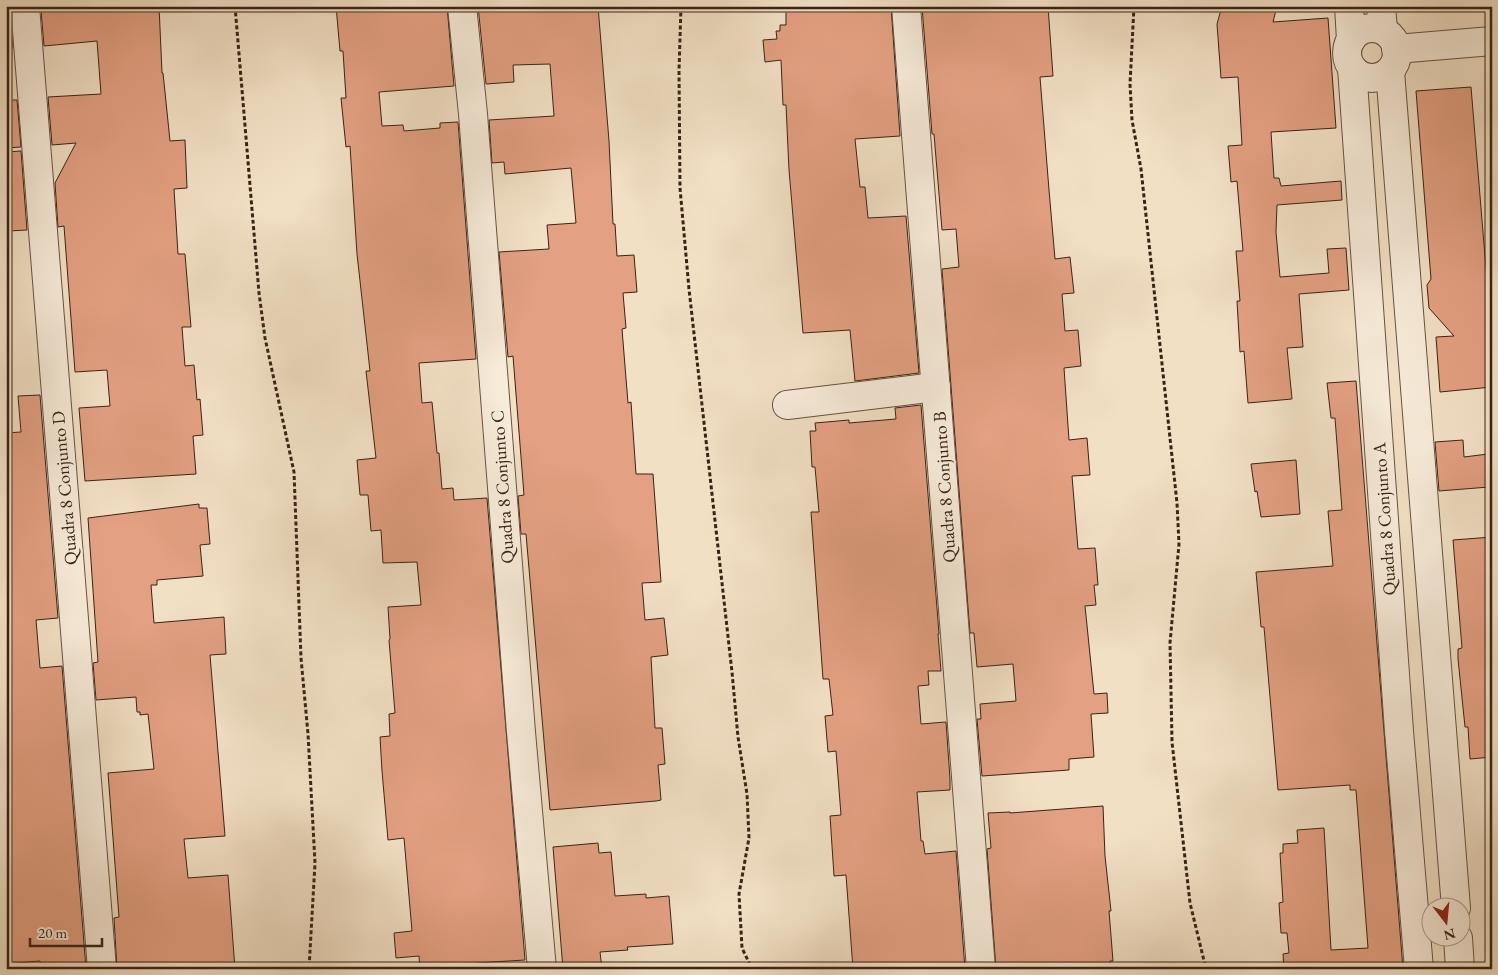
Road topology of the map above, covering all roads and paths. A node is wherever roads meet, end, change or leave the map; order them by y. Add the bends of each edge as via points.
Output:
1 (25, 6) edge
2 (235, 6) edge
3 (462, 6) edge
4 (681, 6) edge
5 (906, 6) edge
6 (1134, 6) edge
7 (1348, 6) edge
8 (1388, 39) edge
9 (1351, 40) junction
10 (1492, 41) edge
11 (1352, 68) junction
12 (936, 387) junction
13 (787, 405) dead end
14 (1441, 725) junction
15 (1400, 731) junction
16 (1445, 775) junction
17 (1403, 780) junction
18 (1455, 898) edge
19 (1459, 948) edge
20 (102, 969) edge
21 (309, 969) edge
22 (542, 969) edge
23 (752, 969) edge
24 (981, 969) edge
25 (1206, 969) edge
26 (1419, 969) edge
27 (1460, 969) edge

1 - 20 street, Quadra 8 Conjunto D
2 - 21 path via 258,293 294,472 301,658 315,863
3 - 22 street, Quadra 8 Conjunto C
4 - 23 path via 680,188 738,737 747,794 749,838 738,894 742,948
5 - 12 street, Quadra 8 Conjunto B
6 - 25 path via 1130,84 1132,120 1141,168 1177,503 1179,544 1170,643 1172,742 1190,904
7 - 9 street
8 - 9 street via 1372,28
8 - 10 street
8 - 11 street via 1385,76 1361,76
8 - 14 street
9 - 11 street via 1347,54
11 - 15 street, Quadra 8 Conjunto A
12 - 13 street
12 - 24 street, Quadra 8 Conjunto B
14 - 15 street via 1430,717 1415,717
14 - 16 street
15 - 17 street, Quadra 8 Conjunto A
16 - 17 street via 1438,782 1420,788
16 - 18 street
17 - 26 street, Quadra 8 Conjunto A
19 - 27 street

